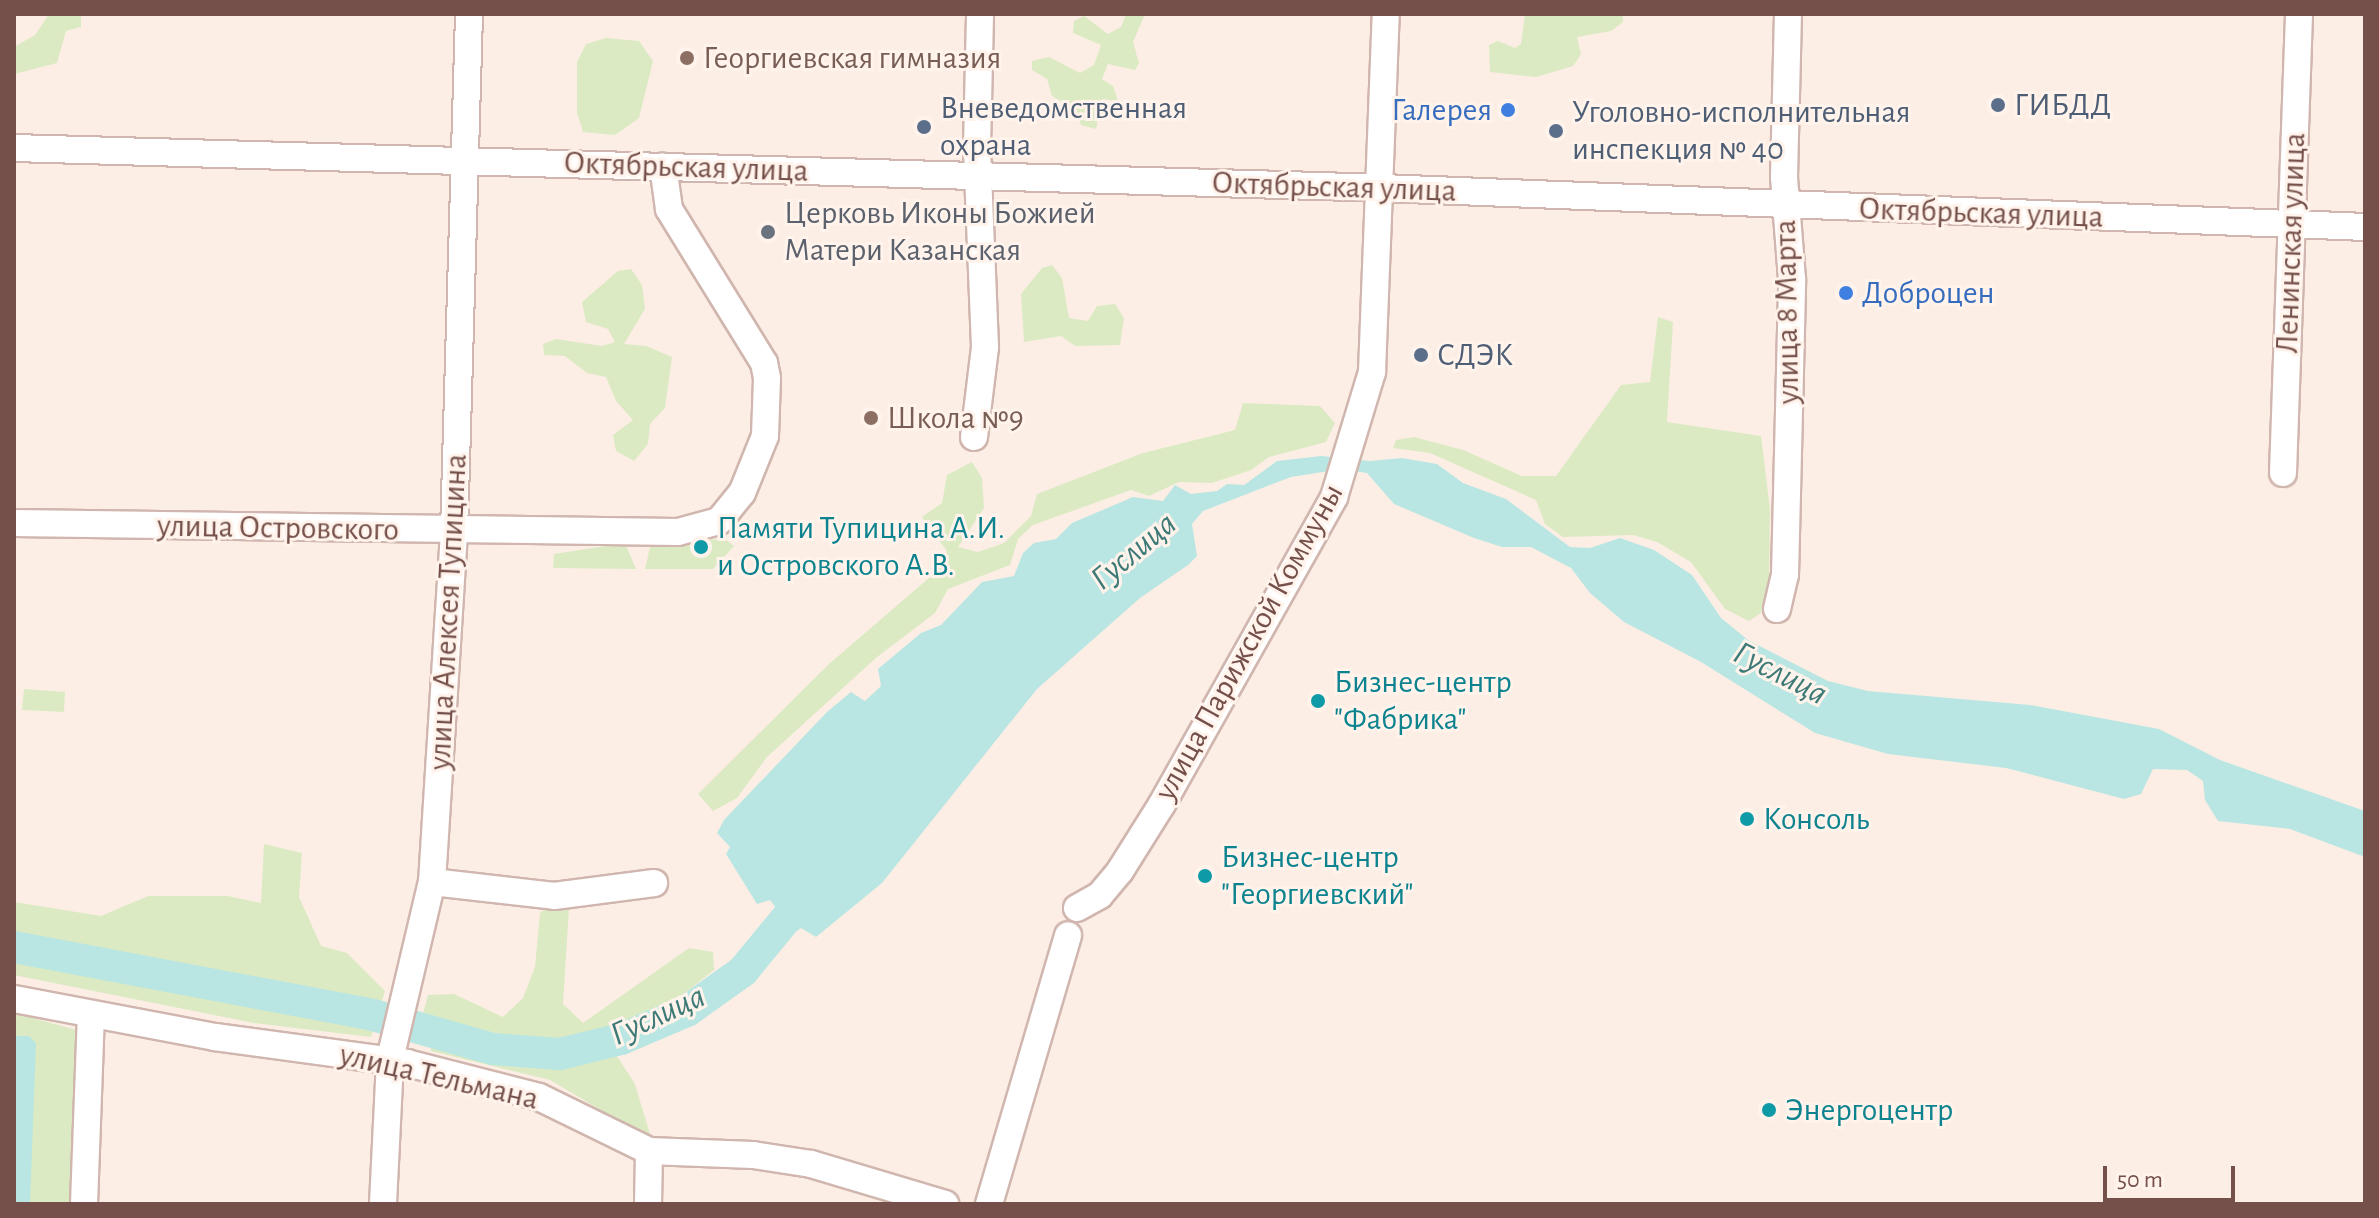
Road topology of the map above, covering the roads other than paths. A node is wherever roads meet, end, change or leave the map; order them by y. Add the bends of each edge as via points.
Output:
1 (469, 14) edge
2 (980, 14) edge
3 (1386, 14) edge
4 (1788, 14) edge
5 (2299, 14) edge
6 (14, 148) edge
7 (465, 161) junction
8 (663, 166) junction
9 (979, 176) junction
10 (1382, 188) junction
11 (1786, 205) junction
12 (2291, 224) junction
13 (2365, 227) edge
14 (974, 437) dead end
15 (2283, 473) dead end
16 (14, 523) edge
17 (454, 532) junction
18 (1777, 609) dead end
19 (432, 882) junction
20 (654, 883) dead end
21 (1077, 908) dead end
22 (1068, 935) dead end
23 (14, 999) edge
24 (91, 1014) junction
25 (393, 1049) junction
26 (649, 1151) junction
27 (897, 1198) edge
28 (84, 1204) edge
29 (383, 1204) edge
30 (648, 1204) edge
31 (945, 1204) edge
32 (989, 1204) edge

1 - 7 street, улица Алексея Тупицина
2 - 9 street
3 - 10 street, улица Парижской Коммуны
4 - 11 street, улица 8 Марта
5 - 12 street, Ленинская улица
6 - 7 street, Октябрьская улица
7 - 8 street, Октябрьская улица
7 - 17 street, улица Алексея Тупицина
8 - 9 street, Октябрьская улица
8 - 17 street, улица Островского via 669,209 764,363 765,436 742,493 719,521 678,532
9 - 10 street, Октябрьская улица
9 - 14 street via 985,347
10 - 11 street, Октябрьская улица
10 - 21 street, улица Парижской Коммуны via 1372,372 1334,497 1137,844 1100,895
11 - 12 street, Октябрьская улица
11 - 18 street, улица 8 Марта via 1792,292 1785,575
12 - 13 street, Октябрьская улица
12 - 15 street, Ленинская улица
16 - 17 street, улица Островского
17 - 19 street, улица Алексея Тупицина
19 - 20 street via 554,896
19 - 25 street, улица Алексея Тупицина
22 - 32 street
23 - 24 street, улица Тельмана
24 - 25 street, улица Тельмана
24 - 28 street
25 - 26 street, улица Тельмана via 539,1097
25 - 29 street, улица Алексея Тупицина
26 - 27 street, улица Тельмана via 753,1155 811,1164
26 - 30 street
27 - 31 street, улица Тельмана

